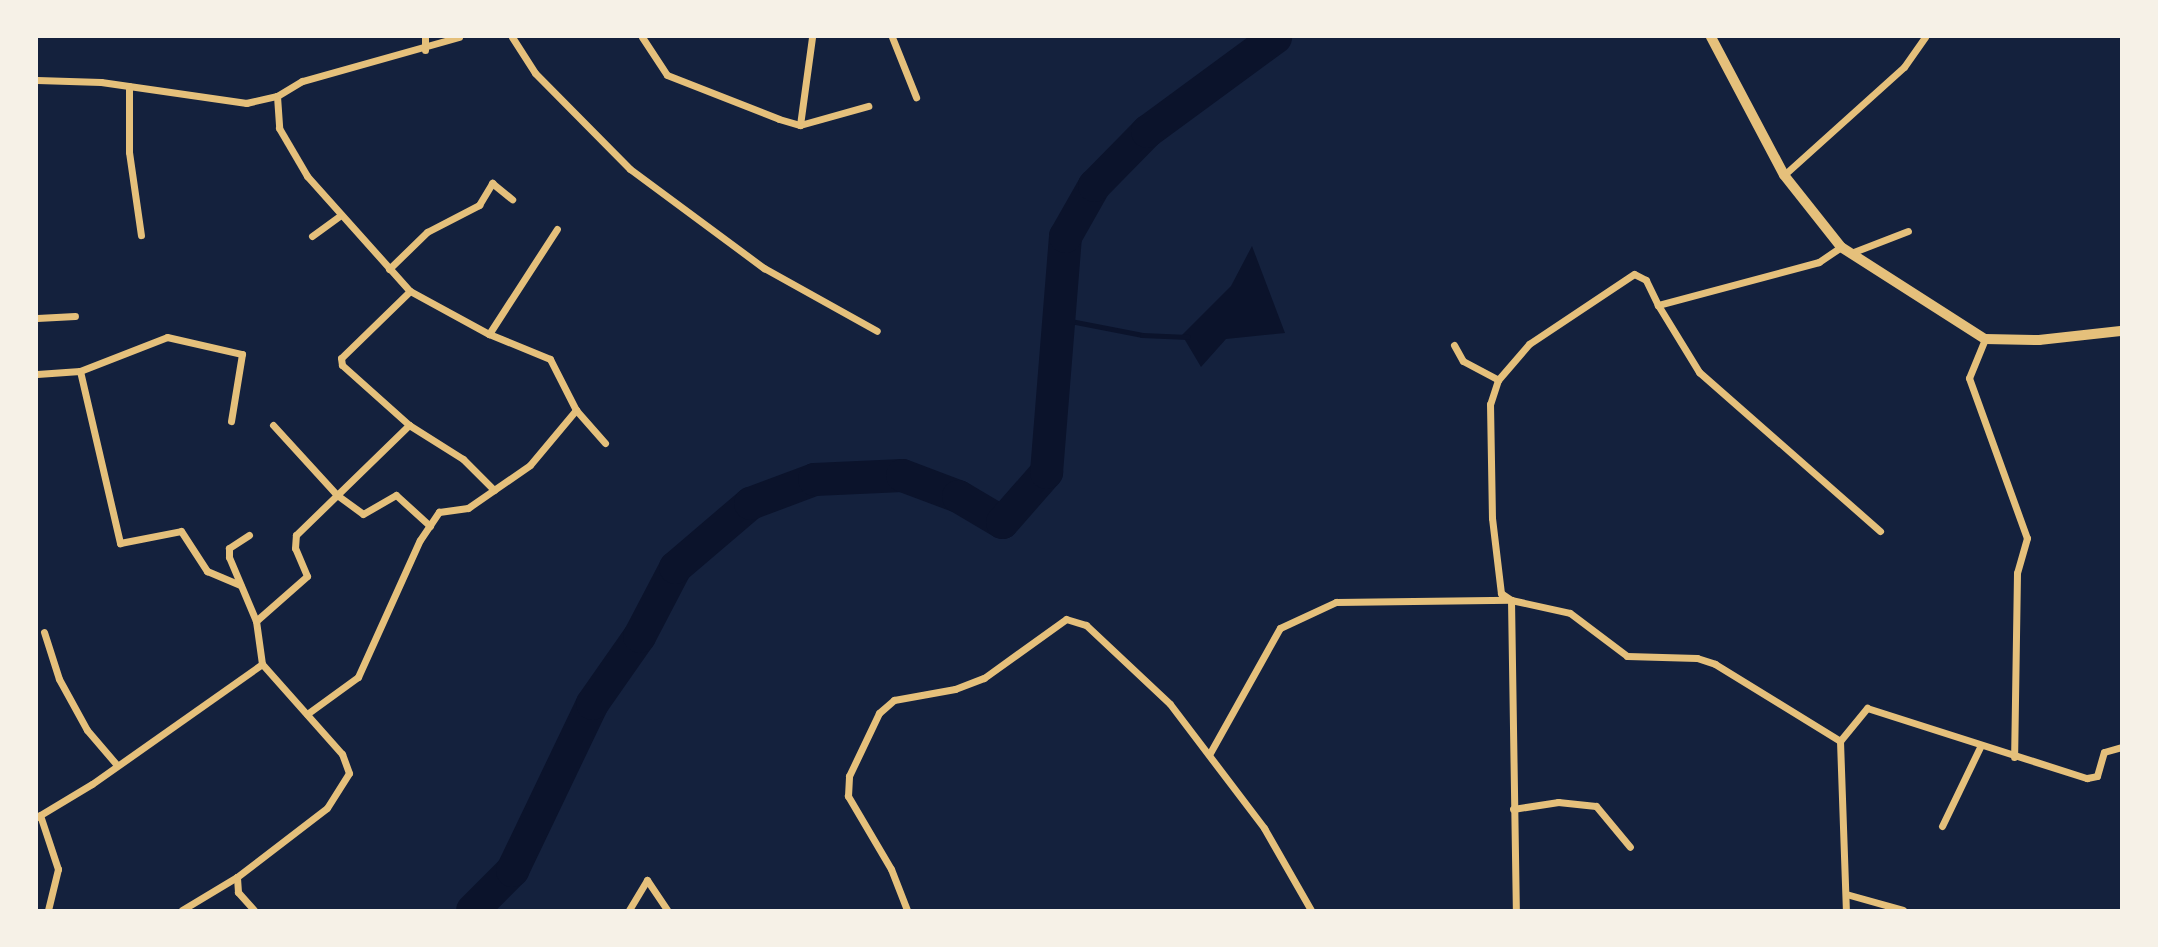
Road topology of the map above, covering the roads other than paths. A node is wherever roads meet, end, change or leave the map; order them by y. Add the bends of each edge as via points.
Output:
1 (425, 37) edge
2 (459, 37) edge
3 (512, 37) edge
4 (642, 37) edge
5 (812, 37) edge
6 (892, 37) edge
7 (1711, 37) edge
8 (1925, 37) edge
9 (425, 50) junction
10 (37, 80) edge
11 (129, 86) junction
12 (277, 96) junction
13 (916, 97) dead end
14 (868, 106) dead end
15 (800, 125) junction
16 (1784, 175) junction
17 (512, 199) dead end
18 (340, 216) junction
19 (557, 229) dead end
20 (1908, 231) dead end
21 (141, 235) dead end
22 (312, 236) dead end
23 (1846, 250) junction
24 (389, 269) junction
25 (410, 291) junction
26 (1658, 305) junction
27 (75, 316) dead end
28 (37, 318) edge
29 (877, 331) dead end
30 (2121, 331) edge
31 (489, 334) junction
32 (1985, 339) junction
33 (1454, 345) dead end
34 (80, 371) junction
35 (37, 374) edge
36 (1498, 380) junction
37 (576, 410) junction
38 (231, 421) dead end
39 (274, 425) dead end
40 (409, 425) junction
41 (605, 443) dead end
42 (494, 490) junction
43 (337, 495) junction
44 (430, 526) junction
45 (1880, 531) dead end
46 (249, 535) dead end
47 (240, 585) junction
48 (1511, 600) junction
49 (256, 621) junction
50 (44, 632) dead end
51 (262, 664) junction
52 (307, 714) junction
53 (1839, 741) junction
54 (1980, 747) junction
55 (2121, 747) edge
56 (1210, 752) junction
57 (2014, 757) junction
58 (117, 765) junction
59 (1513, 809) junction
60 (38, 816) edge
61 (1942, 826) dead end
62 (1630, 847) dead end
63 (237, 877) junction
64 (1846, 894) junction
65 (48, 910) edge
66 (183, 910) edge
67 (254, 910) edge
68 (629, 910) edge
69 (667, 910) edge
70 (906, 910) edge
71 (1311, 910) edge
72 (1516, 910) edge
73 (1846, 910) edge
74 (1903, 910) edge

1 - 9 street
2 - 9 street
3 - 29 street via 536,73 630,169 764,268
4 - 15 street via 667,75
5 - 15 street
6 - 13 street
7 - 16 street
8 - 16 street via 1903,67
9 - 12 street via 313,76
10 - 11 street
11 - 12 street via 246,103
11 - 21 street via 128,141
12 - 18 street via 279,128 290,152
14 - 15 street
16 - 23 street
17 - 24 street via 492,183 479,205 427,232
18 - 22 street
18 - 24 street
19 - 31 street
20 - 23 street
23 - 26 street via 1819,262
23 - 32 street
24 - 25 street
25 - 31 street
25 - 40 street via 341,358 347,371
26 - 36 street via 1646,280 1634,274 1529,344
26 - 45 street via 1699,372
27 - 28 street
30 - 32 street via 2039,340
31 - 37 street via 550,359
32 - 57 street via 1969,378 2028,538 2017,573
33 - 36 street via 1463,361
34 - 35 street
34 - 38 street via 167,338 242,354
34 - 47 street via 120,543 181,531 207,571
36 - 48 street via 1488,430 1492,518 1498,586
37 - 41 street
37 - 42 street via 530,465
39 - 43 street
40 - 42 street via 463,459
40 - 43 street
42 - 44 street via 468,508 439,512
43 - 44 street via 363,514 396,495
43 - 49 street via 296,535 295,548 307,576
44 - 52 street via 358,677
46 - 47 street via 229,548 230,565
47 - 49 street
48 - 53 street via 1570,613 1627,656 1715,664
48 - 56 street via 1336,602 1280,628
48 - 59 street
49 - 51 street
50 - 58 street via 59,678 81,720
51 - 52 street
51 - 58 street
52 - 63 street via 342,754 348,776 327,807
53 - 54 street via 1867,708
53 - 64 street
54 - 57 street
54 - 61 street
55 - 57 street via 2104,752 2099,772 2091,779
56 - 70 street via 1170,704 1086,625 1066,619 984,678 887,704 849,776 848,796 891,869
56 - 71 street via 1264,828
58 - 60 street
59 - 62 street via 1558,802 1596,806
59 - 72 street
60 - 65 street via 58,869
63 - 66 street
63 - 67 street via 238,892
64 - 73 street
64 - 74 street
68 - 69 street via 647,880

